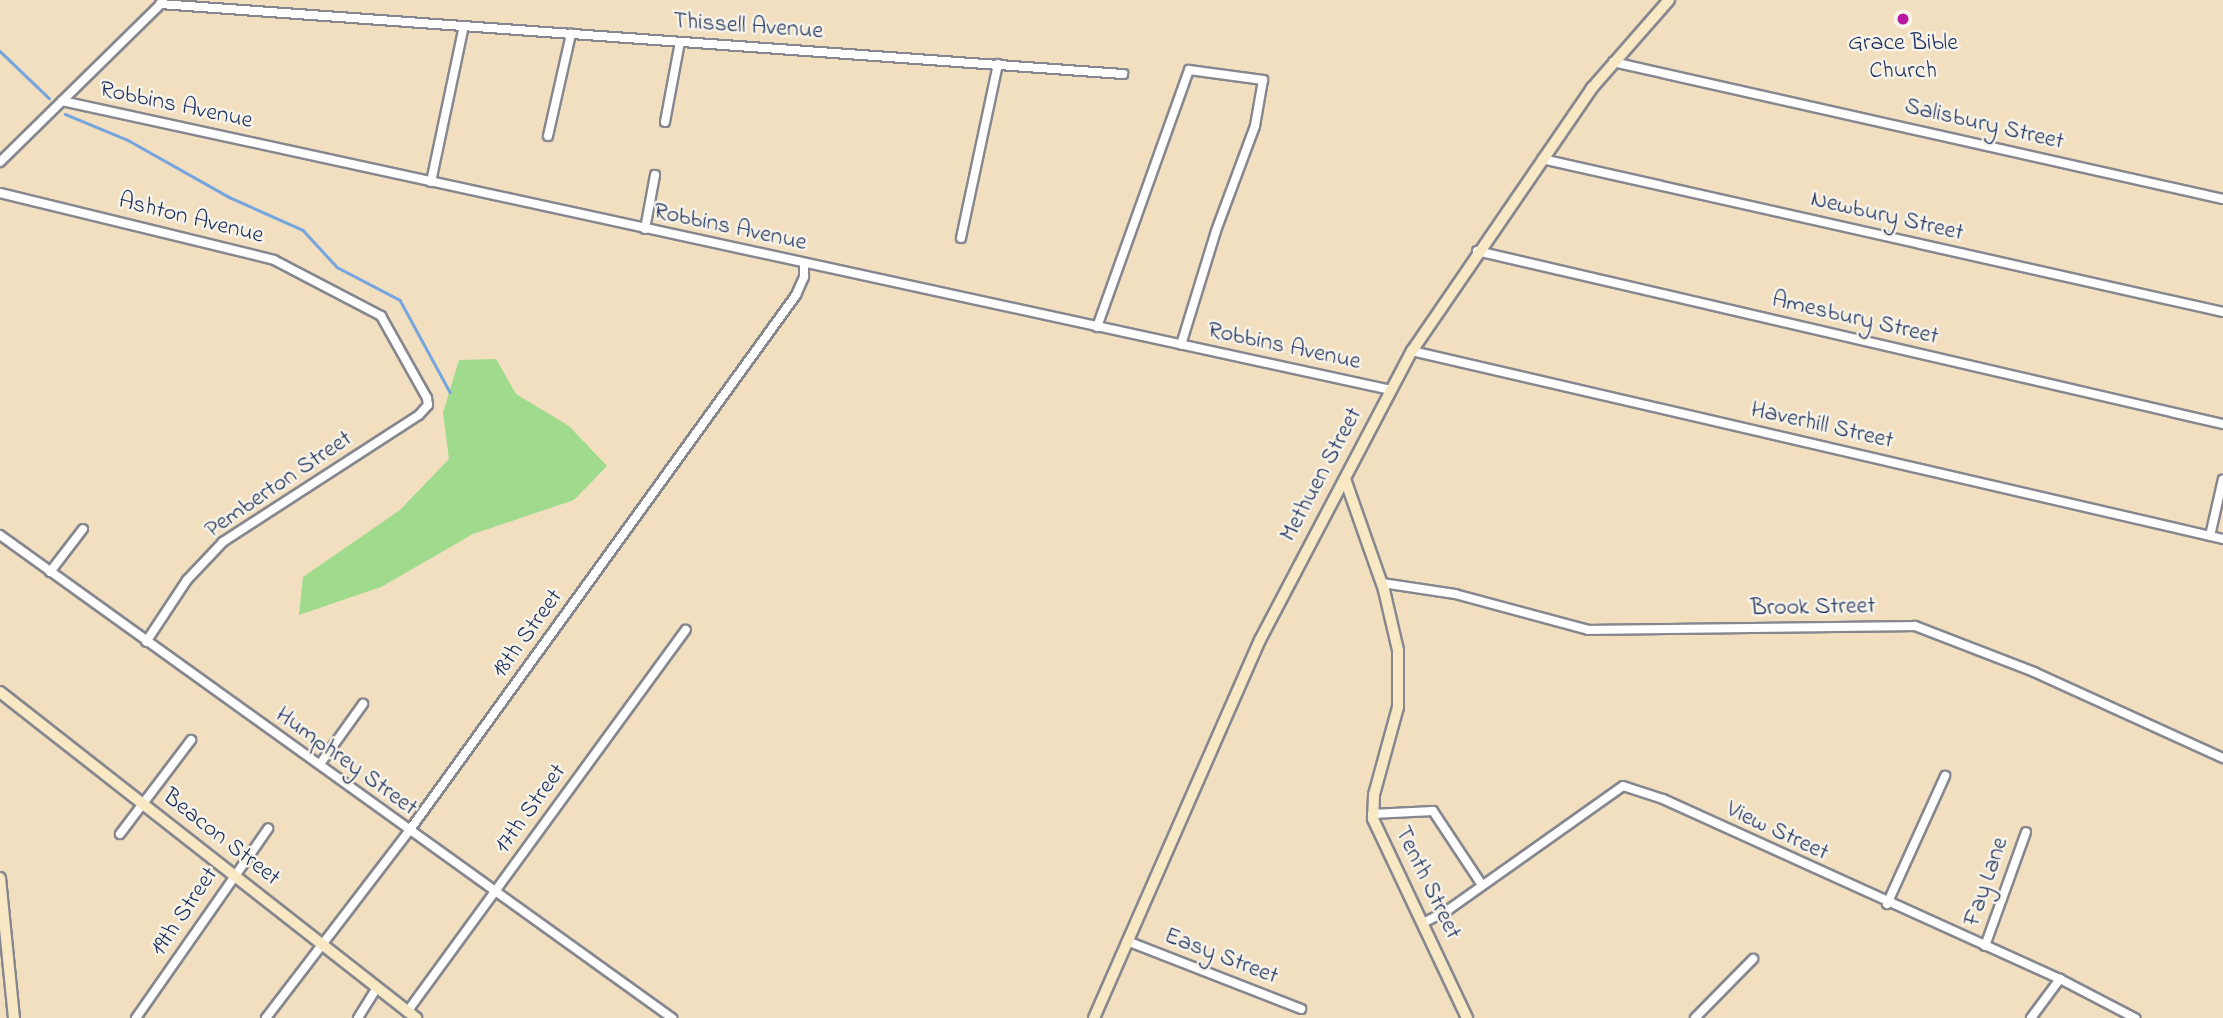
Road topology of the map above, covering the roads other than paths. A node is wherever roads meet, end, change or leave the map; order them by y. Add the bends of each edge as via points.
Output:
1 (1669, 0) edge
2 (162, 2) edge
3 (464, 26) junction
4 (571, 34) junction
5 (680, 42) junction
6 (1613, 62) junction
7 (998, 64) junction
8 (1123, 74) dead end
9 (62, 101) junction
10 (665, 122) dead end
11 (548, 136) dead end
12 (1542, 159) junction
13 (0, 162) edge
14 (655, 175) dead end
15 (431, 182) junction
16 (0, 193) edge
17 (2223, 198) edge
18 (645, 229) junction
19 (961, 238) dead end
20 (1477, 251) junction
21 (804, 264) junction
22 (2223, 312) edge
23 (1097, 327) junction
24 (1181, 345) junction
25 (1412, 351) junction
26 (1391, 390) junction
27 (425, 410) joint
28 (2223, 424) edge
29 (1345, 479) junction
30 (2223, 479) edge
31 (83, 529) dead end
32 (0, 535) edge
33 (2210, 536) junction
34 (2223, 539) edge
35 (50, 572) junction
36 (1382, 583) junction
37 (686, 630) dead end
38 (146, 642) junction
39 (0, 692) edge
40 (363, 705) dead end
41 (191, 740) dead end
42 (2223, 758) edge
43 (320, 764) junction
44 (1945, 776) dead end
45 (143, 803) junction
46 (1373, 814) junction
47 (268, 828) dead end
48 (409, 831) junction
49 (2026, 832) dead end
50 (120, 834) dead end
51 (233, 874) junction
52 (0, 878) edge
53 (1482, 885) junction
54 (495, 891) junction
55 (1887, 904) junction
56 (1423, 923) junction
57 (1127, 941) junction
58 (321, 944) junction
59 (1985, 946) junction
60 (1753, 959) dead end
61 (2060, 979) junction
62 (377, 988) junction
63 (1301, 1009) dead end
64 (411, 1015) edge
65 (14, 1018) edge
66 (136, 1018) edge
67 (265, 1018) edge
68 (358, 1018) edge
69 (672, 1018) edge
70 (1094, 1018) edge
71 (1467, 1018) edge
72 (1695, 1018) edge
73 (2031, 1018) edge
74 (2135, 1018) edge

1 - 6 street, Methuen Street
2 - 3 street, Thissell Avenue
2 - 9 street
3 - 4 street, Thissell Avenue
3 - 15 street
4 - 5 street, Thissell Avenue
4 - 11 street
5 - 7 street, Thissell Avenue
5 - 10 street
6 - 12 street, Methuen Street
6 - 17 street, Salisbury Street
7 - 8 street, Thissell Avenue
7 - 19 street
9 - 13 street
9 - 15 street, Robbins Avenue
12 - 20 street, Methuen Street
12 - 22 street, Newbury Street
14 - 18 street
15 - 18 street, Robbins Avenue
16 - 27 street, Ashton Avenue via 253,251 359,302 388,324 422,388
18 - 21 street, Robbins Avenue
20 - 25 street, Methuen Street
20 - 28 street, Amesbury Street
21 - 23 street, Robbins Avenue
21 - 48 street, 18th Street via 796,295
23 - 24 street, Robbins Avenue
23 - 24 street via 1189,70 1263,80 1255,126
24 - 26 street, Robbins Avenue
25 - 26 street, Methuen Street
25 - 33 street, Haverhill Street
26 - 29 street, Methuen Street
27 - 38 street, Pemberton Street via 223,542 187,580
29 - 36 street, Tenth Street
29 - 57 street, Methuen Street via 1260,640
30 - 33 street
31 - 35 street
32 - 35 street, Humphrey Street
33 - 34 street, Haverhill Street
35 - 38 street, Humphrey Street
36 - 42 street, Brook Street via 1455,594 1588,630 1915,626 2022,667
36 - 46 street, Tenth Street via 1398,650 1399,700
37 - 54 street, 17th Street
38 - 43 street, Humphrey Street
39 - 45 street, Beacon Street
40 - 43 street
41 - 45 street
43 - 48 street, Humphrey Street
44 - 55 street
45 - 50 street
45 - 51 street, Beacon Street
46 - 53 street via 1430,810 1449,830
46 - 56 street, Tenth Street
47 - 51 street, 19th Street
48 - 54 street, Humphrey Street
48 - 58 street, 18th Street
49 - 59 street, Fay Lane
51 - 58 street, Beacon Street
51 - 66 street, 19th Street
52 - 65 street
53 - 55 street, View Street via 1623,786 1663,799
53 - 56 street, View Street
54 - 64 street, 17th Street
54 - 69 street, Humphrey Street
55 - 59 street, View Street
56 - 71 street, Tenth Street
57 - 63 street, Easy Street
57 - 70 street, Methuen Street
58 - 62 street, Beacon Street
58 - 67 street, 18th Street
59 - 61 street, View Street
60 - 72 street
61 - 73 street
61 - 74 street, View Street
62 - 64 street, Beacon Street
62 - 68 street

